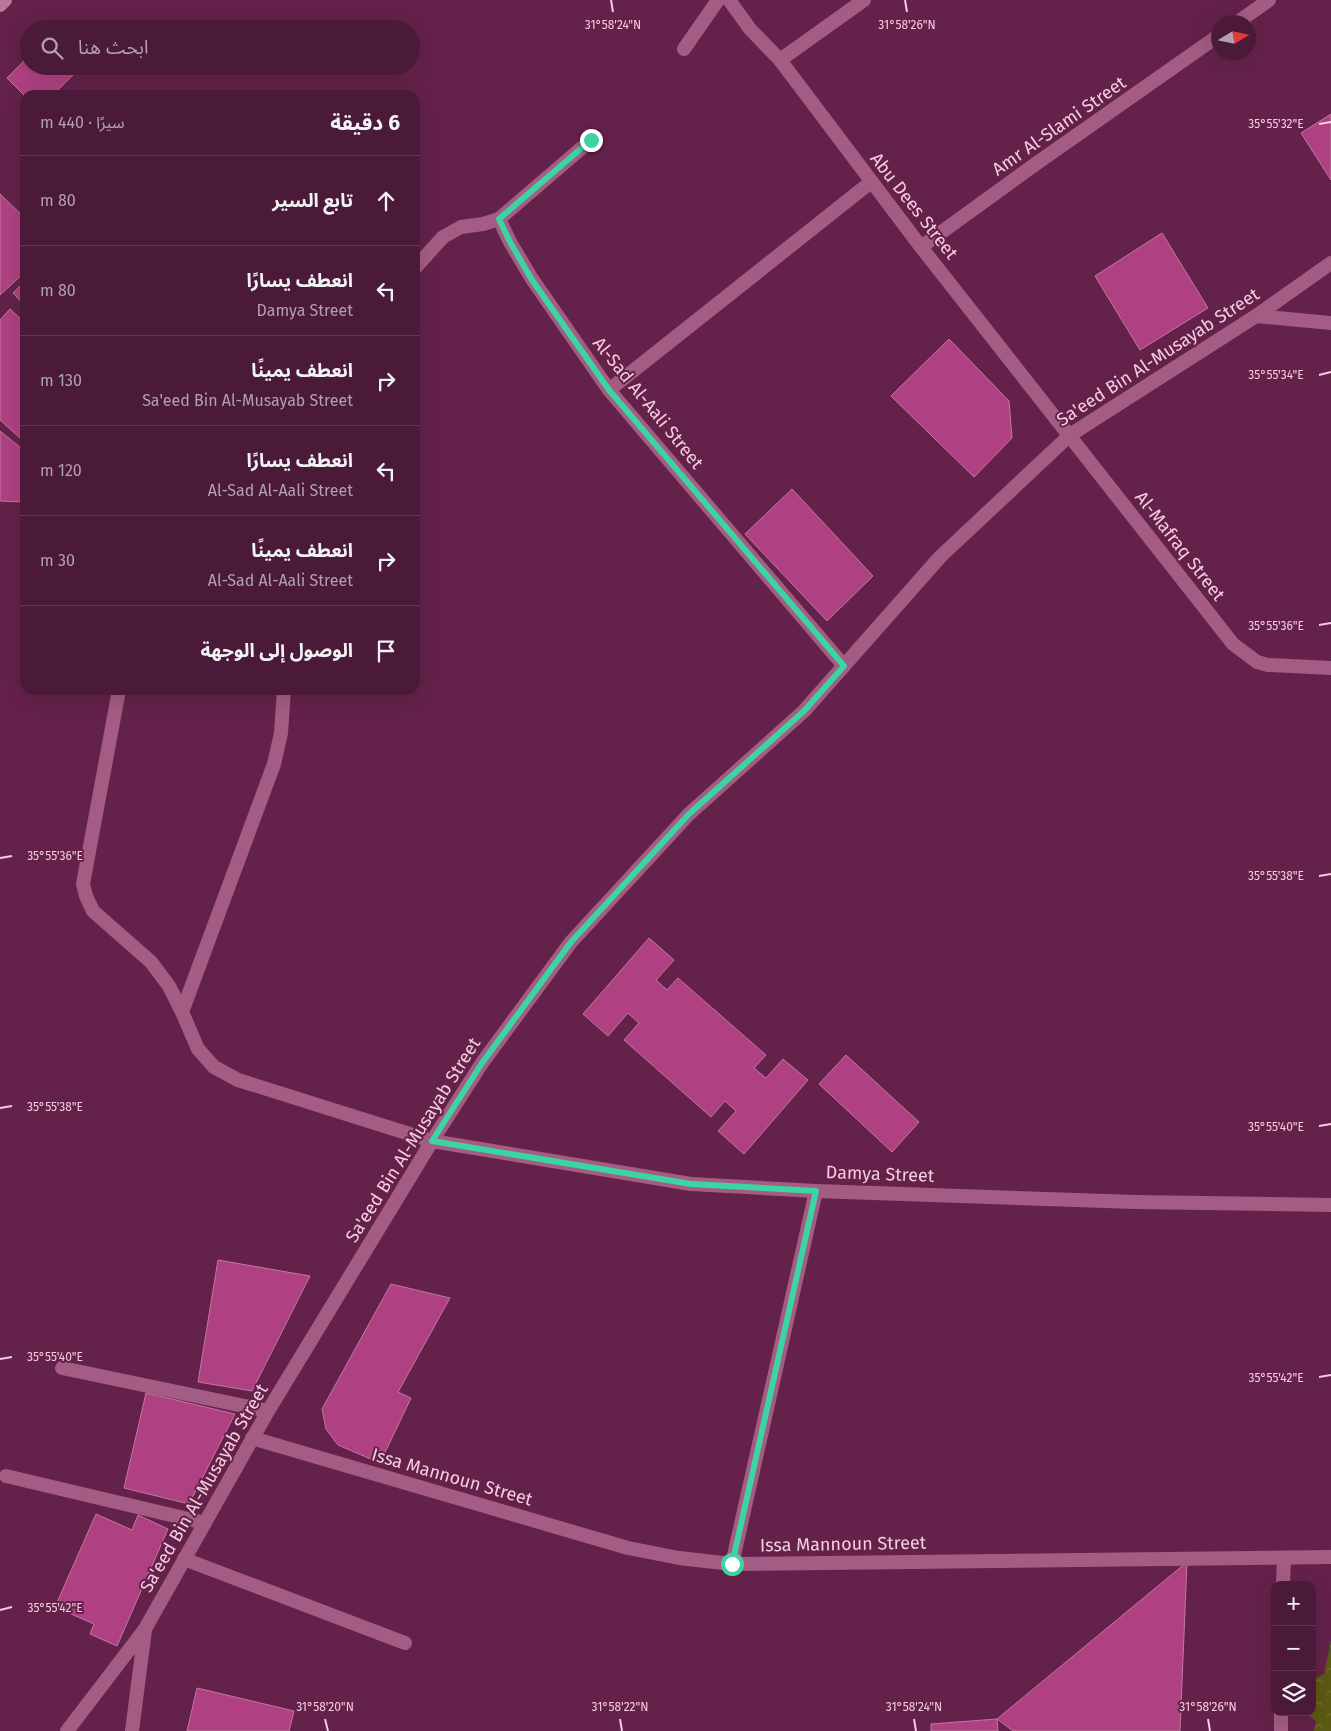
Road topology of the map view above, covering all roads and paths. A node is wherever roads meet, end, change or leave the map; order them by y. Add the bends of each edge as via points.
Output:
1 (5, 0) edge
2 (718, 0) edge
3 (729, 0) edge
4 (864, 0) edge
5 (1269, 0) edge
6 (0, 5) edge
7 (1248, 15) edge
8 (1211, 41) edge
9 (684, 49) dead end
10 (780, 60) junction
11 (591, 140) dead end
12 (871, 182) junction
13 (499, 219) junction
14 (921, 247) junction
15 (420, 262) edge
16 (1331, 263) edge
17 (1256, 316) junction
18 (1331, 323) edge
19 (609, 390) junction
20 (1070, 435) junction
21 (844, 666) junction
22 (1331, 668) edge
23 (118, 695) edge
24 (284, 695) edge
25 (182, 1012) junction
26 (432, 1141) junction
27 (816, 1191) junction
28 (1331, 1205) edge
29 (62, 1368) dead end
30 (268, 1411) junction
31 (252, 1438) junction
32 (6, 1476) dead end
33 (205, 1523) junction
34 (1331, 1557) edge
35 (1284, 1558) junction
36 (184, 1559) junction
37 (732, 1564) junction
38 (1283, 1581) edge
39 (146, 1629) junction
40 (405, 1643) dead end
41 (1281, 1716) edge
42 (67, 1731) edge
43 (132, 1731) edge
44 (1281, 1731) edge

1 - 6 highway
2 - 9 street
3 - 10 street, Abu Dees Street via 750,30
4 - 10 street
5 - 7 street
8 - 14 street, Amr Al-Slami Street
10 - 12 street, Abu Dees Street
11 - 13 street
12 - 14 street, Abu Dees Street
12 - 19 street
13 - 15 street via 461,227 443,236
13 - 19 street, Al-Sad Al-Aali Street via 532,280
14 - 20 street, Abu Dees Street
16 - 17 street, Sa'eed Bin Al-Musayab Street
17 - 18 street
17 - 20 street, Sa'eed Bin Al-Musayab Street
19 - 21 street, Al-Sad Al-Aali Street
20 - 21 street, Sa'eed Bin Al-Musayab Street via 940,557
20 - 22 street, Al-Mafraq Street via 1232,644 1257,662 1268,665
21 - 26 street, Sa'eed Bin Al-Musayab Street via 804,711 689,814 571,942 482,1063
23 - 25 street, Damya Street via 83,884 93,910 151,962 169,986
24 - 25 street via 281,733 274,764
25 - 26 street, Damya Street via 198,1049 214,1067 238,1080
26 - 27 street, Damya Street via 691,1184
26 - 30 street, Sa'eed Bin Al-Musayab Street
27 - 28 street, Damya Street via 1125,1202
27 - 37 street
29 - 30 street
30 - 31 street, Sa'eed Bin Al-Musayab Street
31 - 33 street, Sa'eed Bin Al-Musayab Street
31 - 37 street, Issa Mannoun Street via 628,1548
32 - 33 street
33 - 36 street, Sa'eed Bin Al-Musayab Street
34 - 35 street, Issa Mannoun Street
35 - 37 street, Issa Mannoun Street
35 - 38 street
36 - 39 street, Sa'eed Bin Al-Musayab Street
36 - 40 street
39 - 42 street, Sa'eed Bin Al-Musayab Street
39 - 43 street, Sa'eed Bin Al-Musayab Street
41 - 44 street

